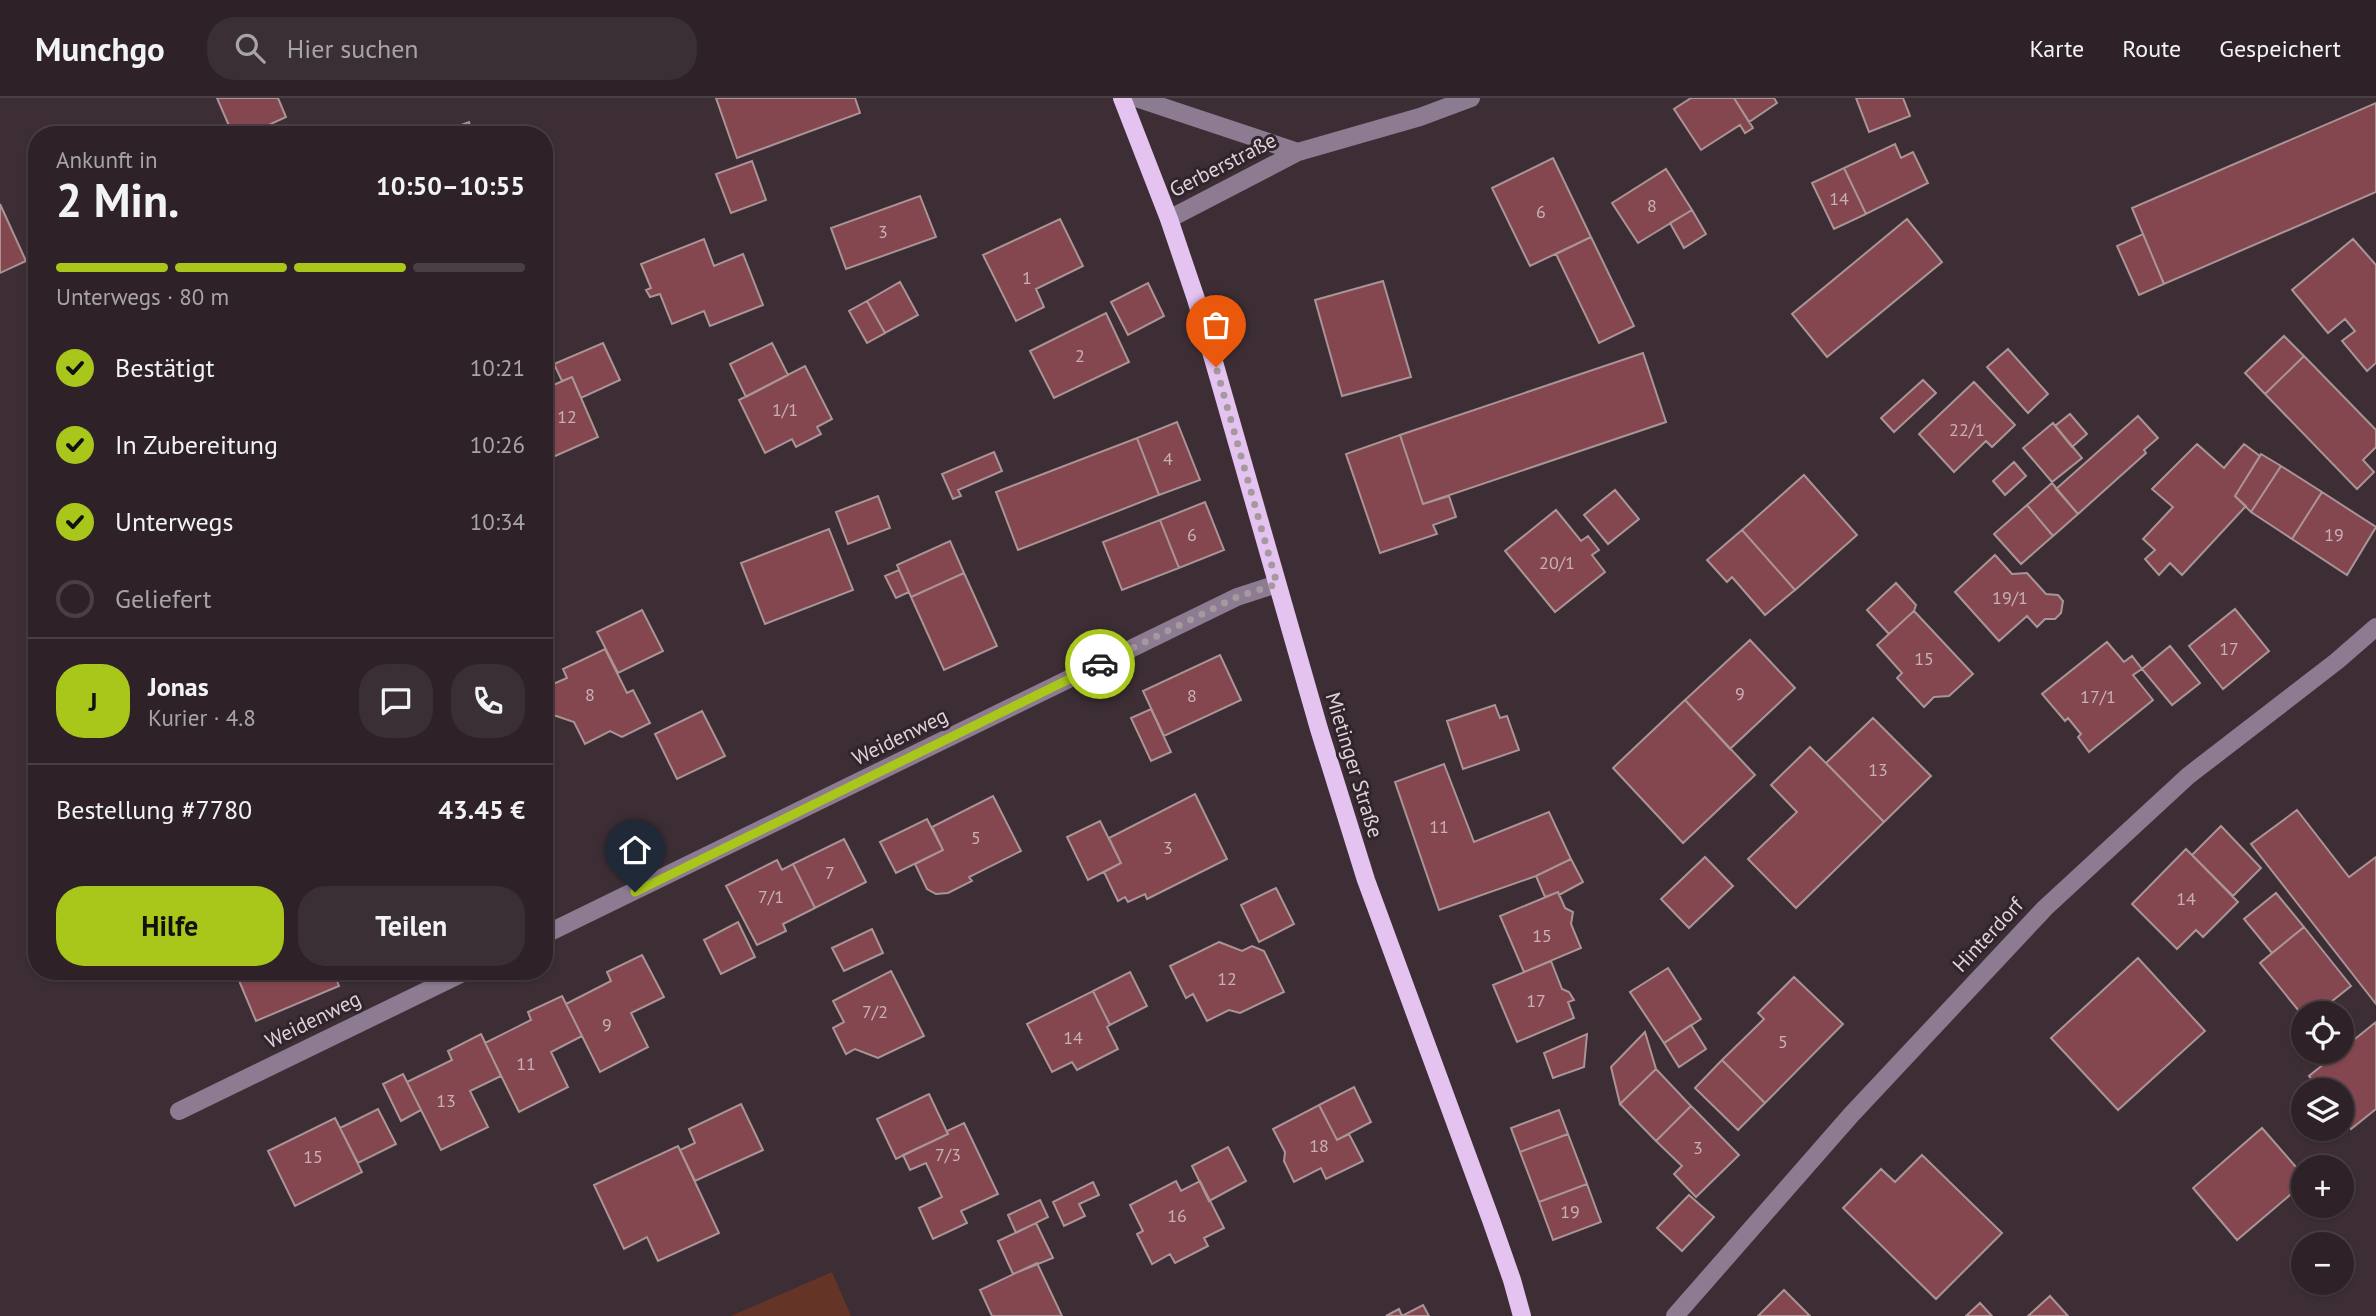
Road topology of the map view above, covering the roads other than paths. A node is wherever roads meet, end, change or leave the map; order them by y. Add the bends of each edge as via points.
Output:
1 (1122, 98) edge
2 (1136, 98) edge
3 (1471, 98) edge
4 (1298, 152) junction
5 (1169, 219) junction
6 (1277, 584) junction
7 (2376, 627) edge
8 (553, 931) edge
9 (448, 980) edge
10 (179, 1111) dead end
11 (1522, 1316) edge
12 (1675, 1316) edge

1 - 5 main road, Mietinger Straße
2 - 4 street, Gerberstraße
3 - 4 street, Gerberstraße
4 - 5 street, Gerberstraße
5 - 6 main road, Mietinger Straße
6 - 8 street, Weidenweg via 1224,603
6 - 11 main road, Mietinger Straße via 1366,880
7 - 12 street, Hinterdorf via 2188,776 2045,908 1851,1115
9 - 10 street, Weidenweg

